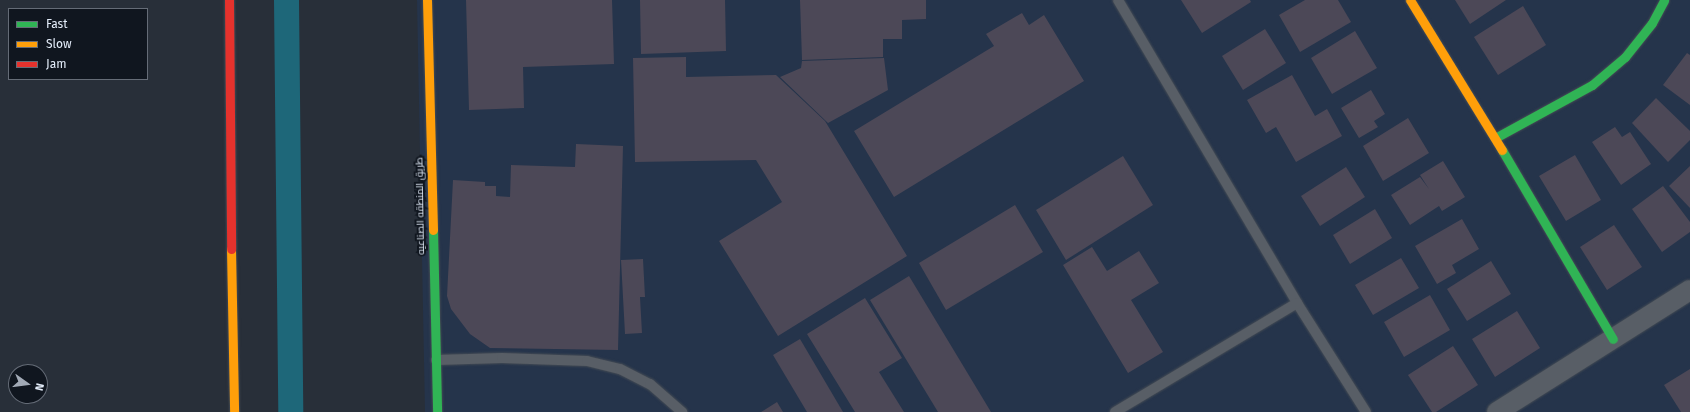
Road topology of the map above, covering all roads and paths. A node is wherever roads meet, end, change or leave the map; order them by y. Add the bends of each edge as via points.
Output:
1 (229, 0) edge
2 (427, 0) edge
3 (1118, 0) edge
4 (1410, 0) edge
5 (1664, 0) edge
6 (1495, 138) junction
7 (1690, 290) edge
8 (1298, 303) junction
9 (1613, 339) junction
10 (436, 360) junction
11 (234, 412) edge
12 (437, 412) edge
13 (682, 412) edge
14 (1115, 412) edge
15 (1366, 412) edge
16 (1497, 412) edge

1 - 11 street
2 - 10 street, طريق المنطقه الصناعيه
3 - 8 lane
4 - 6 street
5 - 6 street via 1652,23 1625,57 1592,85
6 - 9 street
7 - 9 street
8 - 14 lane
8 - 15 lane
9 - 16 street
10 - 12 street, طريق المنطقه الصناعيه
10 - 13 lane via 502,358 587,361 620,369 650,384

